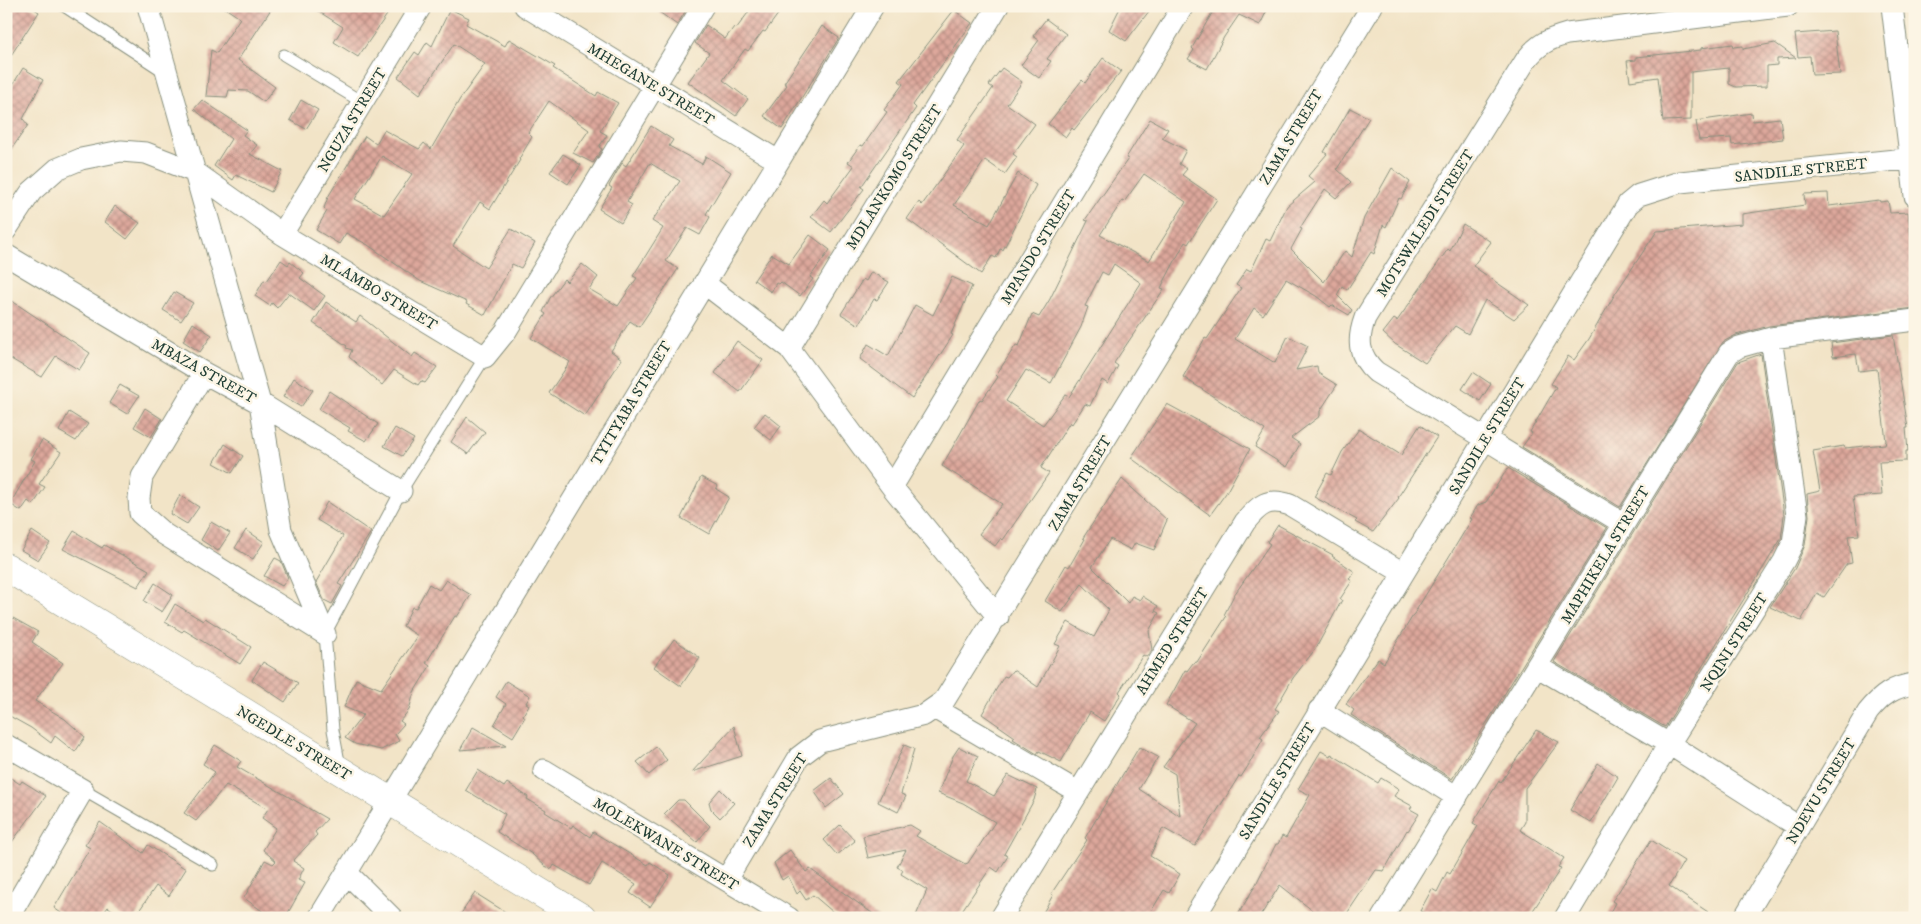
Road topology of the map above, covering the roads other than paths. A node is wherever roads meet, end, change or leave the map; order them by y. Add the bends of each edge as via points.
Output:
1 (64, 6) edge
2 (148, 6) edge
3 (421, 6) edge
4 (525, 6) edge
5 (703, 6) edge
6 (873, 6) edge
7 (998, 6) edge
8 (1184, 6) edge
9 (1372, 6) edge
10 (1788, 6) edge
11 (1892, 6) edge
12 (284, 55) dead end
13 (167, 73) junction
14 (654, 86) junction
15 (362, 102) junction
16 (1912, 158) edge
17 (778, 161) junction
18 (195, 172) junction
19 (1915, 196) edge
20 (6, 230) edge
21 (282, 234) junction
22 (6, 255) edge
23 (704, 283) junction
24 (1915, 320) edge
25 (1771, 338) junction
26 (789, 348) junction
27 (485, 357) junction
28 (204, 373) junction
29 (260, 402) junction
30 (1485, 440) junction
31 (892, 487) junction
32 (401, 491) junction
33 (1624, 524) junction
34 (6, 567) edge
35 (1403, 573) junction
36 (998, 617) junction
37 (325, 634) junction
38 (1538, 667) junction
39 (1915, 684) edge
40 (936, 709) junction
41 (1320, 710) junction
42 (1669, 744) junction
43 (6, 745) edge
44 (544, 770) dead end
45 (341, 771) junction
46 (83, 790) junction
47 (1078, 792) junction
48 (1457, 797) junction
49 (390, 801) junction
50 (1800, 827) junction
51 (213, 865) dead end
52 (346, 873) junction
53 (726, 880) junction
54 (8, 918) edge
55 (319, 918) edge
56 (392, 918) edge
57 (582, 918) edge
58 (789, 918) edge
59 (1001, 918) edge
60 (1194, 918) edge
61 (1382, 918) edge
62 (1565, 918) edge
63 (1744, 918) edge

1 - 13 lane
2 - 13 street
3 - 15 street, NGUZA STREET
4 - 14 street, MHEGANE STREET
5 - 14 street
6 - 17 street, TYITYABA STREET
7 - 26 street, MDLANKOMO STREET
8 - 31 street, MPANDO STREET
9 - 36 street, ZAMA STREET
10 - 30 street, MOTSWALEDI STREET via 1567,34 1547,39 1526,60 1360,332 1361,353 1366,364
11 - 16 street
12 - 15 lane
13 - 18 street
14 - 17 street, MHEGANE STREET
14 - 27 street via 506,330
15 - 21 street, NGUZA STREET
16 - 19 street
16 - 30 street, SANDILE STREET via 1680,182 1639,195 1628,204
17 - 23 street, TYITYABA STREET
18 - 20 street, MLAMBO STREET via 146,153 121,151 81,159 57,169 31,192
18 - 21 street, MLAMBO STREET
18 - 29 street
21 - 27 street, MLAMBO STREET
22 - 28 street, MBAZA STREET
23 - 26 street
23 - 49 street, TYITYABA STREET
24 - 25 street, MAPHIKELA STREET
25 - 33 street, MAPHIKELA STREET via 1738,347 1729,353
25 - 42 street, NQINI STREET via 1796,515 1793,543
26 - 31 street
27 - 32 lane
28 - 29 street, MBAZA STREET
28 - 37 street via 142,477 140,513 164,534
29 - 32 street, MBAZA STREET
29 - 37 street via 281,530
30 - 33 street, MOTSWALEDI STREET
30 - 35 street, SANDILE STREET
31 - 36 street
32 - 37 lane
33 - 38 street, MAPHIKELA STREET
34 - 45 street, NGEDLE STREET
35 - 41 street, SANDILE STREET
35 - 47 street, AHMED STREET via 1290,505 1277,500 1255,510
36 - 40 street, ZAMA STREET
37 - 45 lane via 334,738
38 - 42 street
38 - 48 street, MAPHIKELA STREET
39 - 50 street, NDEVU STREET via 1892,689 1868,712
40 - 47 street
40 - 53 street, ZAMA STREET via 924,715 820,741 809,747 799,757
41 - 48 street
41 - 60 street, SANDILE STREET
42 - 50 street
42 - 62 street, NQINI STREET
43 - 46 street
44 - 53 street, MOLEKWANE STREET
45 - 49 street, NGEDLE STREET
46 - 51 lane
46 - 54 street
47 - 59 street, AHMED STREET
48 - 61 street, MAPHIKELA STREET
49 - 52 street, TYITYABA STREET
49 - 57 street, NGEDLE STREET
50 - 63 street, NDEVU STREET
52 - 55 street, TYITYABA STREET
52 - 56 street
53 - 58 street, MOLEKWANE STREET

